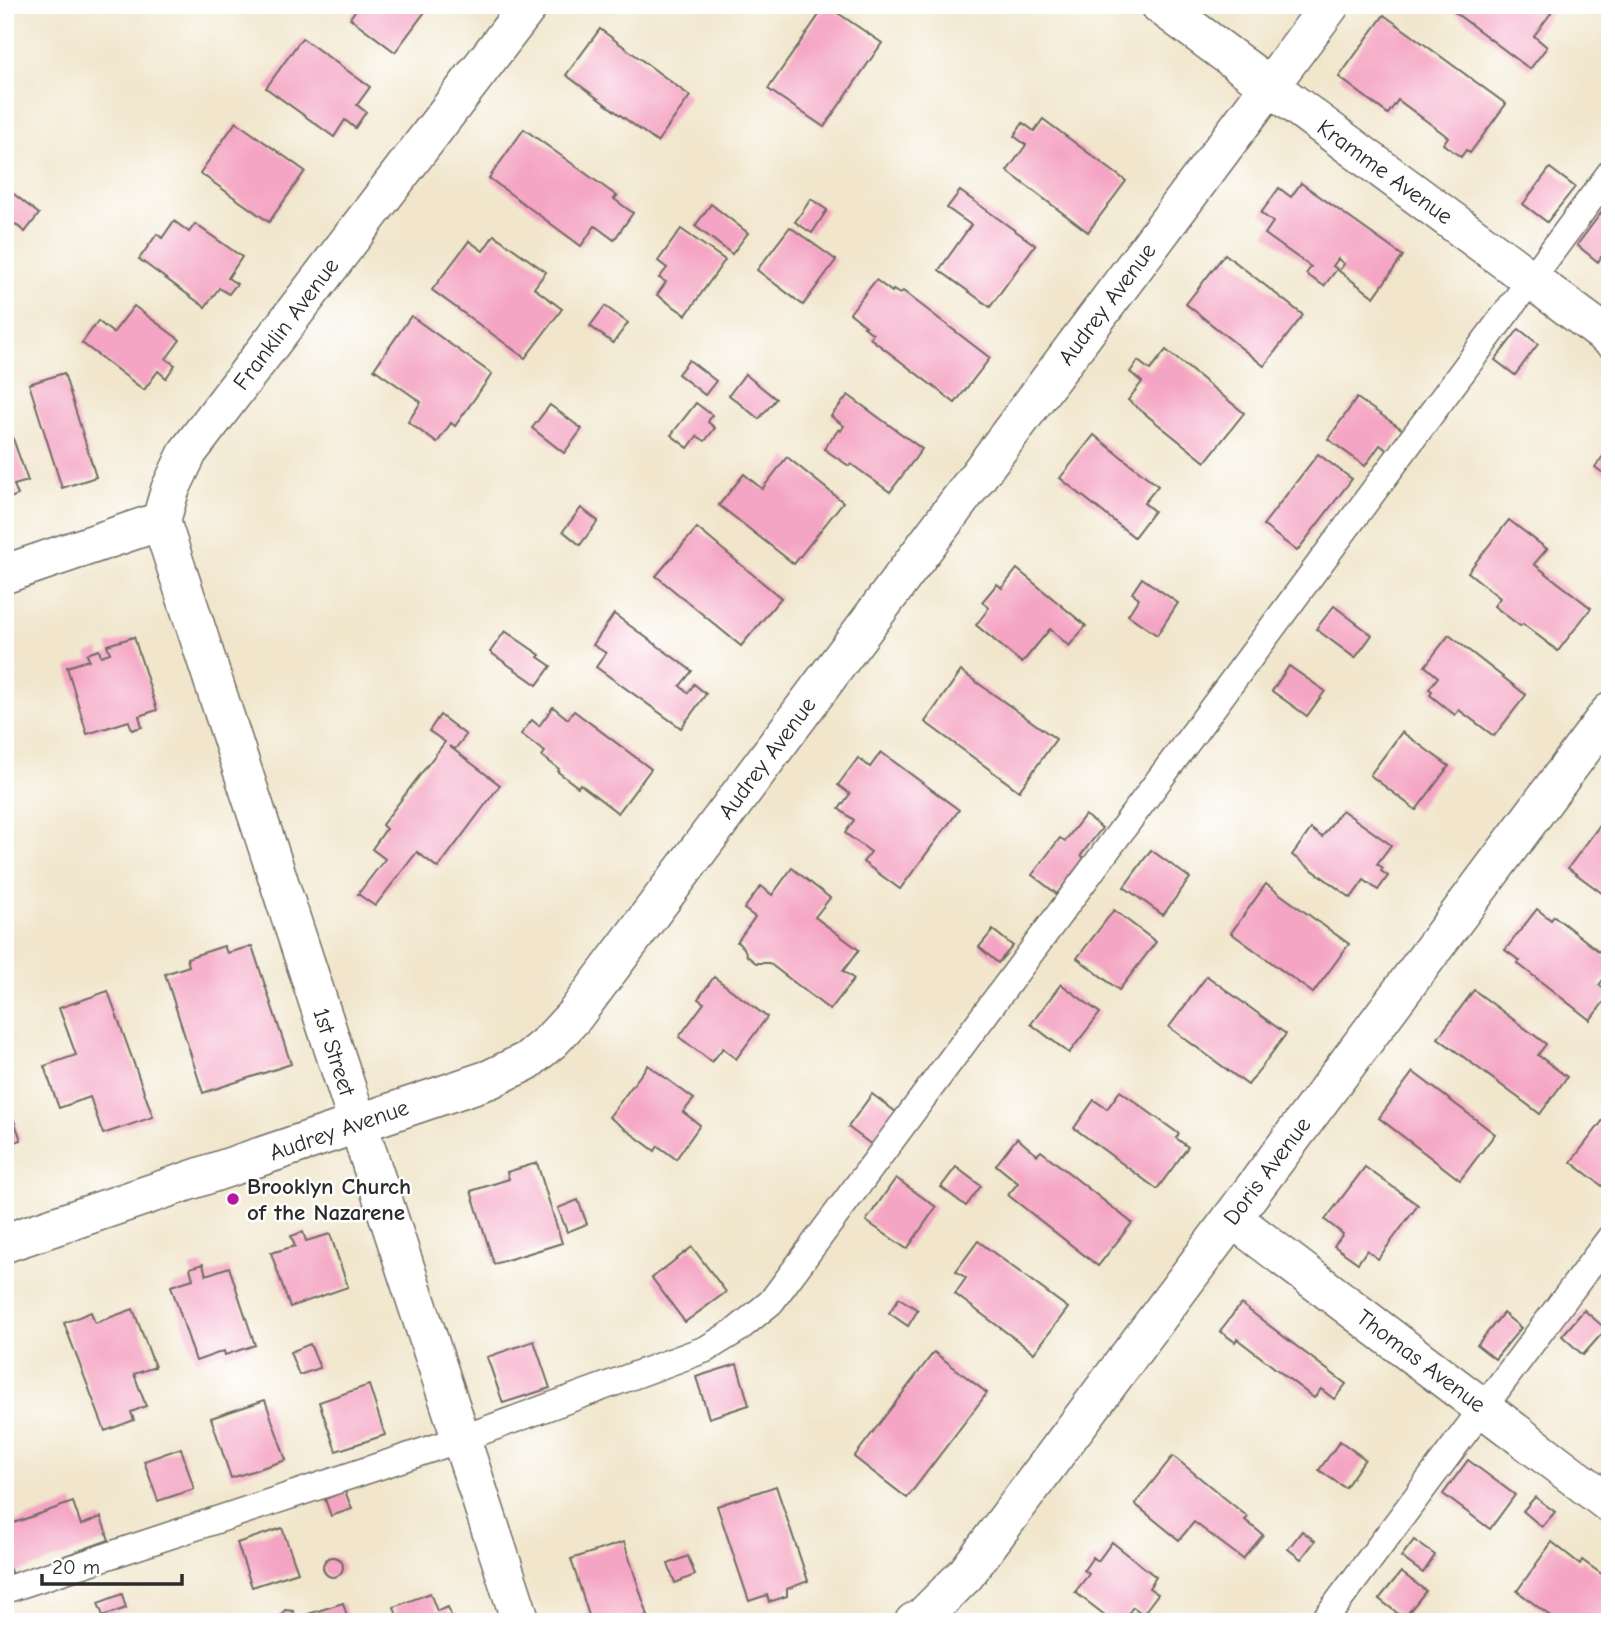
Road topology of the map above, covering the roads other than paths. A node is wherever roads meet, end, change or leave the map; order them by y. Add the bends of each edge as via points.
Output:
1 (528, 5) edge
2 (1160, 5) edge
3 (1330, 5) edge
4 (1270, 86) junction
5 (1610, 173) edge
6 (1531, 279) junction
7 (1610, 338) edge
8 (161, 521) junction
9 (5, 574) edge
10 (1610, 712) edge
11 (358, 1124) junction
12 (1232, 1218) junction
13 (1610, 1238) edge
14 (5, 1243) edge
15 (1483, 1408) junction
16 (461, 1439) junction
17 (1610, 1504) edge
18 (5, 1590) edge
19 (521, 1622) edge
20 (915, 1622) edge
21 (1323, 1622) edge

1 - 8 street, Franklin Avenue via 188,452
2 - 4 street, Kramme Avenue
3 - 4 street, Audrey Avenue
4 - 6 street, Kramme Avenue
4 - 11 street, Audrey Avenue via 575,1015 551,1041 503,1073
5 - 6 lane
6 - 7 street, Kramme Avenue
6 - 16 lane via 771,1302 706,1349
8 - 9 street
8 - 11 street, 1st Street
10 - 12 street, Doris Avenue
11 - 14 street, Audrey Avenue
11 - 16 street, 1st Street
12 - 15 street, Thomas Avenue
12 - 20 street, Doris Avenue via 966,1574
13 - 15 lane
15 - 17 street, Thomas Avenue
15 - 21 lane
16 - 18 lane
16 - 19 street, 1st Street

